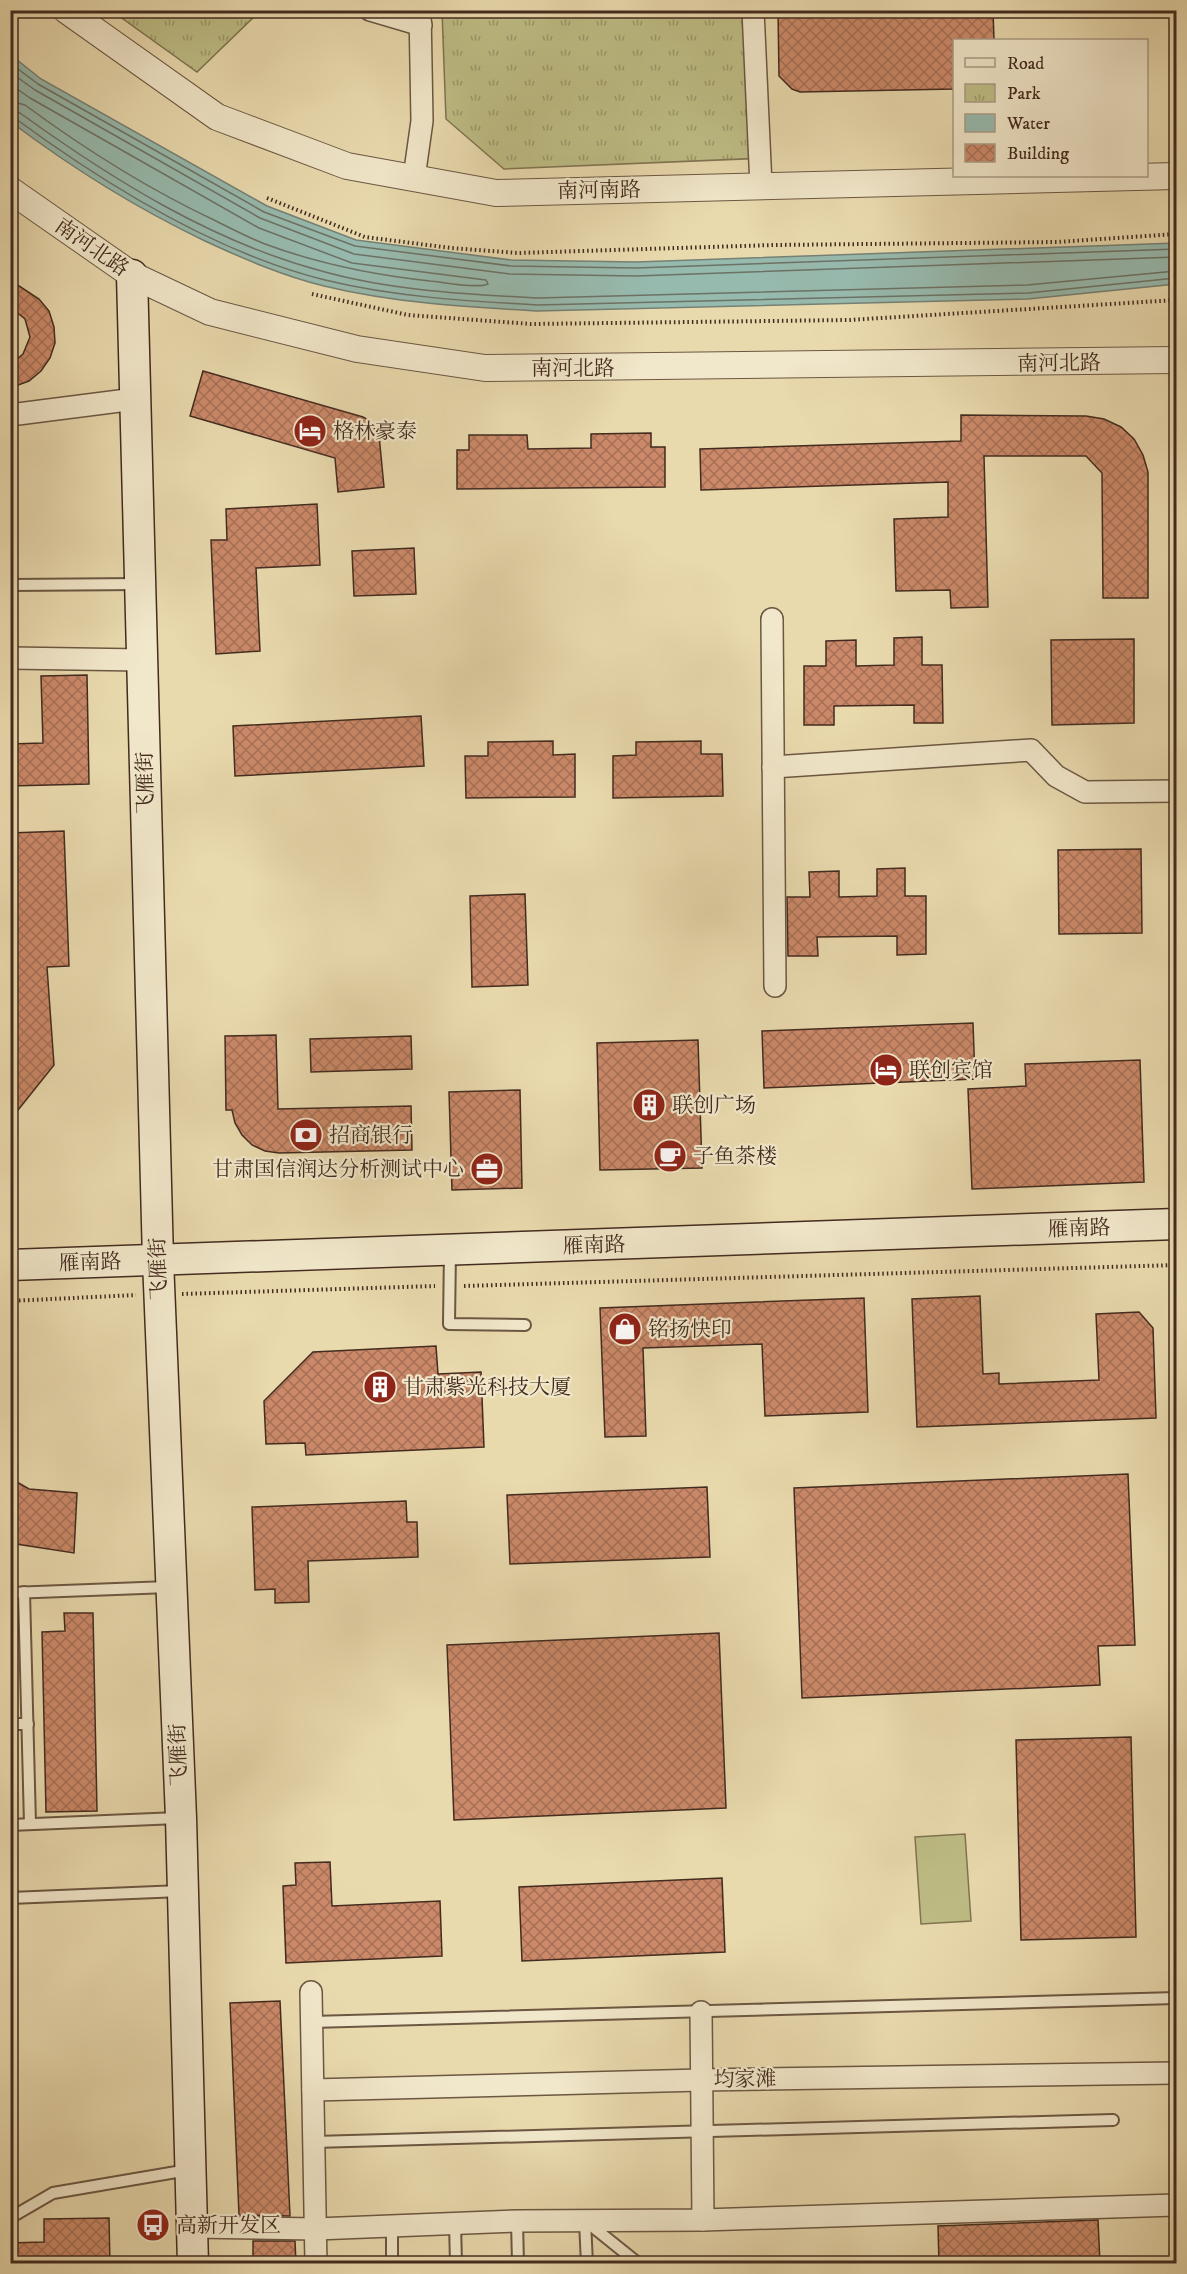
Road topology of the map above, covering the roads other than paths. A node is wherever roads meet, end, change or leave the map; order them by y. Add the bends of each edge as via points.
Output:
1 (66, 10) edge
2 (370, 10) edge
3 (753, 10) edge
4 (421, 17) edge
5 (1176, 176) edge
6 (1134, 177) edge
7 (1148, 177) edge
8 (414, 178) junction
9 (761, 186) junction
10 (10, 190) edge
11 (132, 275) junction
12 (1176, 360) edge
13 (135, 399) junction
14 (10, 415) edge
15 (140, 584) junction
16 (10, 585) edge
17 (772, 619) dead end
18 (10, 658) edge
19 (142, 660) junction
20 (773, 767) junction
21 (1176, 791) edge
22 (775, 986) dead end
23 (1176, 1224) edge
24 (450, 1250) junction
25 (158, 1260) junction
26 (10, 1264) edge
27 (525, 1325) dead end
28 (171, 1587) junction
29 (24, 1592) junction
30 (10, 1593) edge
31 (10, 1724) edge
32 (28, 1724) junction
33 (181, 1818) junction
34 (30, 1824) junction
35 (10, 1825) edge
36 (183, 1891) junction
37 (10, 1898) edge
38 (312, 1992) dead end
39 (1176, 1998) edge
40 (700, 2012) junction
41 (312, 2022) junction
42 (1176, 2073) edge
43 (701, 2080) junction
44 (313, 2090) junction
45 (1113, 2120) dead end
46 (702, 2132) junction
47 (314, 2142) junction
48 (191, 2170) junction
49 (1176, 2205) edge
50 (10, 2218) edge
51 (703, 2220) junction
52 (517, 2221) junction
53 (585, 2221) junction
54 (455, 2223) junction
55 (392, 2226) junction
56 (192, 2227) junction
57 (316, 2229) junction
58 (193, 2264) edge
59 (316, 2264) edge
60 (392, 2264) edge
61 (456, 2264) edge
62 (518, 2264) edge
63 (587, 2264) edge
64 (639, 2264) edge

1 - 8 street, 南河南路 via 217,117 347,166
2 - 4 street
3 - 9 street
4 - 8 street via 422,121
5 - 7 street, 南河南路
6 - 9 street, 南河南路
8 - 9 street, 南河南路 via 496,193
10 - 11 street, 南河北路
11 - 12 street, 南河北路 via 210,312 357,349 485,368
11 - 13 main road, 飞雁街
13 - 14 street
13 - 15 main road, 飞雁街
15 - 16 lane
15 - 19 main road, 飞雁街
17 - 20 street
18 - 19 street
19 - 25 main road, 飞雁街
20 - 21 street via 1032,750 1056,776 1085,792
20 - 22 street
23 - 24 main road, 雁南路
24 - 25 main road, 雁南路
24 - 27 lane via 449,1324
25 - 26 main road, 雁南路
25 - 28 main road, 飞雁街
28 - 29 lane
28 - 33 main road, 飞雁街
29 - 30 lane
29 - 32 lane
31 - 32 lane
32 - 34 lane
33 - 34 lane
33 - 36 main road, 飞雁街
34 - 35 lane
36 - 37 lane
36 - 48 main road, 飞雁街
38 - 41 street
39 - 40 lane
40 - 41 lane
40 - 43 street
41 - 44 street
42 - 43 street, 均家滩
43 - 44 street, 均家滩
43 - 46 street
44 - 47 street
45 - 46 lane
46 - 47 lane
46 - 51 street
47 - 57 street
48 - 50 lane via 53,2193
48 - 56 main road, 飞雁街
49 - 51 street
51 - 53 street
52 - 53 street
52 - 54 street
52 - 62 lane
53 - 63 lane
53 - 64 lane
54 - 55 street
54 - 61 lane
55 - 57 street
55 - 60 lane
56 - 57 street
56 - 58 main road, 飞雁街
57 - 59 street

